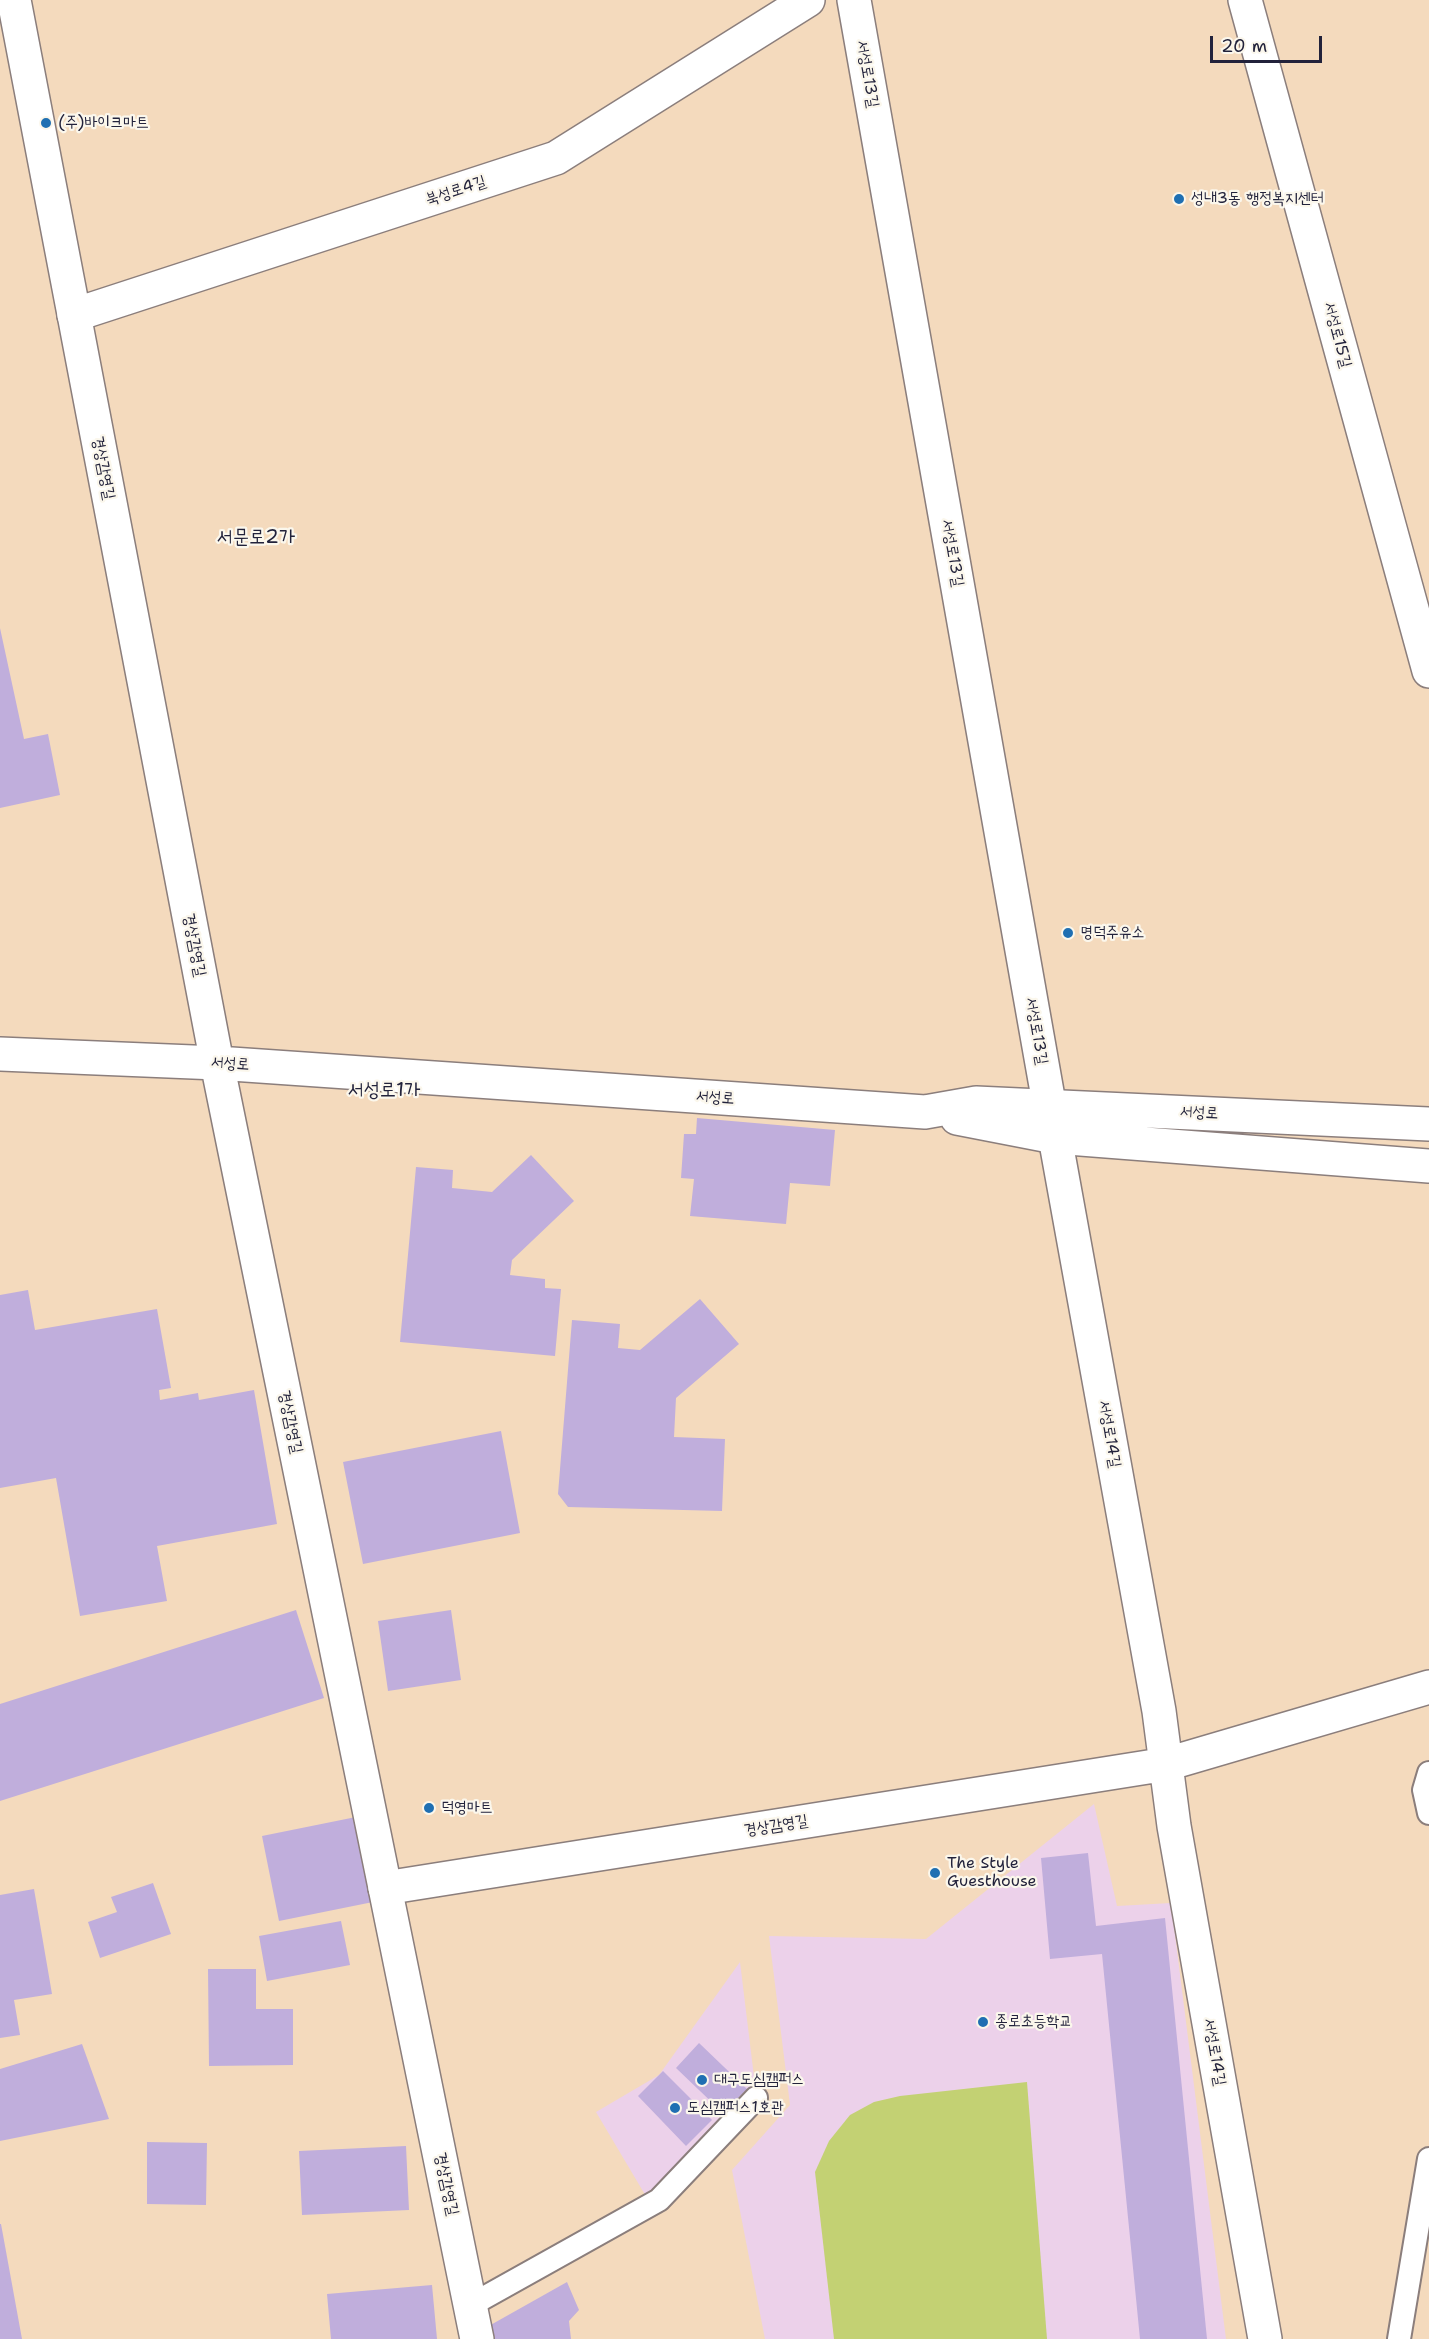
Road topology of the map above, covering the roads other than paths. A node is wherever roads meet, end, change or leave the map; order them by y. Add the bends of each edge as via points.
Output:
1 (14, 0) edge
2 (808, 0) edge
3 (854, 0) edge
4 (1247, 1) edge
5 (74, 315) junction
6 (1429, 671) edge
7 (0, 1054) edge
8 (217, 1063) junction
9 (1049, 1105) junction
10 (925, 1112) junction
11 (1429, 1124) edge
12 (1055, 1137) junction
13 (1429, 1166) edge
14 (1429, 1687) edge
15 (1167, 1764) junction
16 (1429, 1773) edge
17 (1429, 1813) edge
18 (385, 1888) junction
19 (756, 2098) dead end
20 (1429, 2159) edge
21 (471, 2304) junction
22 (477, 2339) edge
23 (1264, 2339) edge
24 (1400, 2339) edge

1 - 5 street, 경상감영길
2 - 5 street, 북성로4길 via 556,158
3 - 9 street, 서성로13길
4 - 6 street, 서성로15길
5 - 8 street, 경상감영길
7 - 8 street, 서성로
8 - 10 street, 서성로
8 - 18 street, 경상감영길
9 - 10 street, 서성로 via 976,1103
9 - 11 street, 서성로
9 - 12 street, 서성로14길
10 - 12 street
12 - 13 street
12 - 15 street, 서성로14길
14 - 15 street
15 - 18 street, 경상감영길
15 - 23 street, 서성로14길 via 1174,1826
16 - 17 lane via 1424,1790
18 - 21 street, 경상감영길
19 - 21 lane via 659,2200
20 - 24 lane
21 - 22 street, 경상감영길

